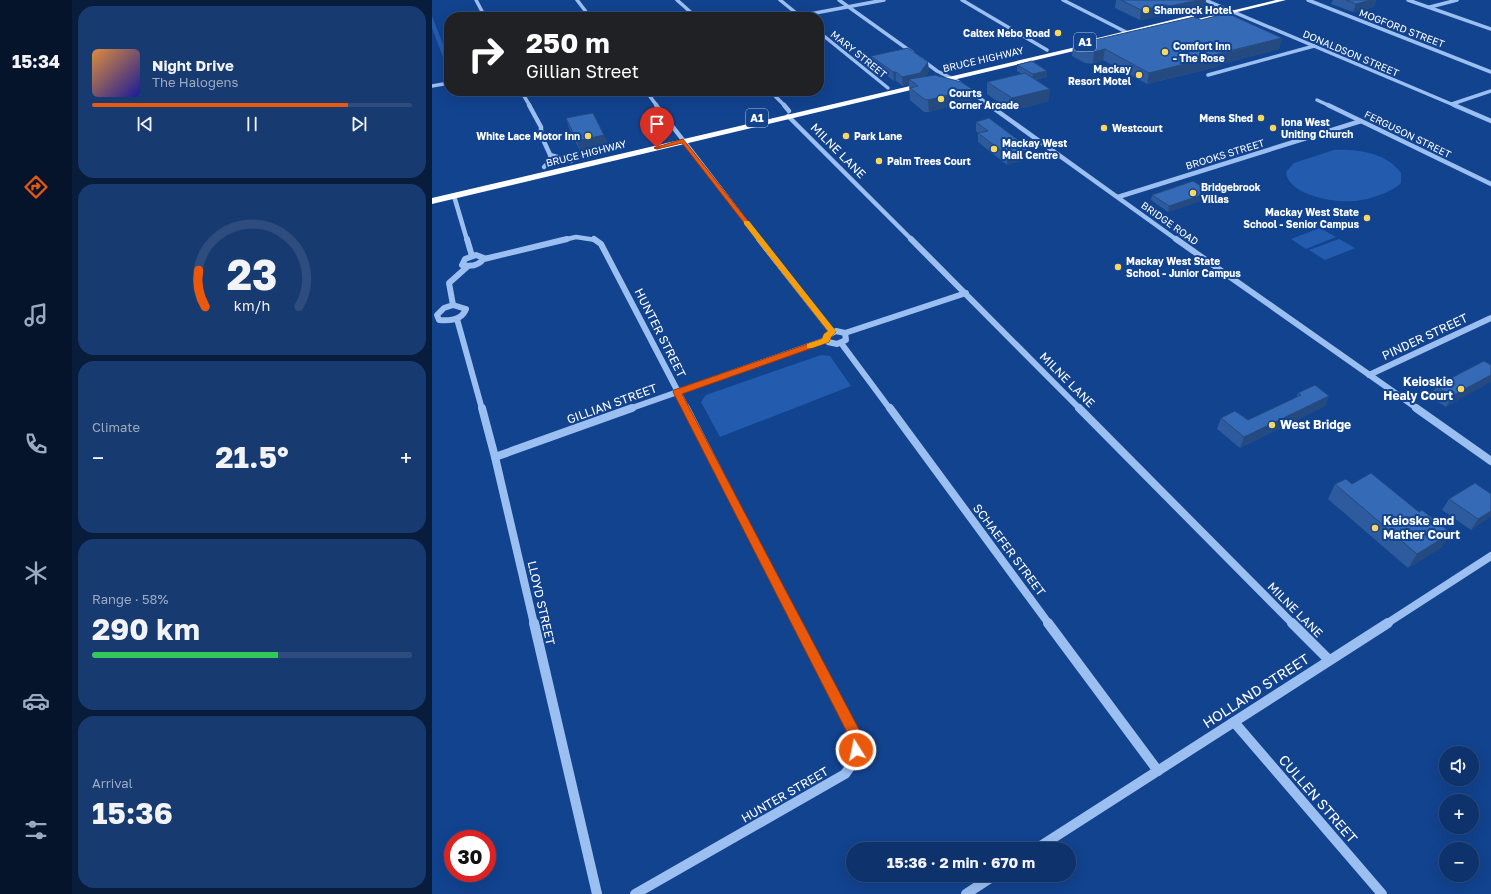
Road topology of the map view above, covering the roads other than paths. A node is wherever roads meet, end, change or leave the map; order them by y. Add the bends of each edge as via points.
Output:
1 (476, 0) edge
2 (576, 0) edge
3 (677, 0) edge
4 (780, 0) edge
5 (839, 0) edge
6 (884, 0) edge
7 (962, 0) edge
8 (1063, 0) edge
9 (1205, 0) edge
10 (1263, 0) edge
11 (1283, 0) edge
12 (1308, 0) edge
13 (1408, 0) edge
14 (1457, 0) edge
15 (848, 7) junction
16 (1430, 7) junction
17 (1229, 10) junction
18 (482, 12) edge
19 (586, 12) edge
20 (690, 12) edge
21 (795, 12) edge
22 (821, 12) edge
23 (1491, 29) edge
24 (1126, 32) junction
25 (824, 36) edge
26 (1314, 46) junction
27 (1047, 50) junction
28 (1491, 72) edge
29 (1208, 75) dead end
30 (948, 76) junction
31 (444, 84) edge
32 (924, 84) junction
33 (432, 86) edge
34 (888, 88) junction
35 (1491, 91) edge
36 (972, 94) junction
37 (524, 96) edge
38 (650, 96) edge
39 (774, 96) edge
40 (1317, 100) dead end
41 (1452, 104) junction
42 (788, 113) junction
43 (1361, 121) junction
44 (1491, 121) edge
45 (682, 138) junction
46 (550, 155) junction
47 (570, 161) junction
48 (544, 167) junction
49 (1491, 184) edge
50 (432, 193) edge
51 (454, 196) junction
52 (1118, 197) junction
53 (432, 201) edge
54 (472, 256) junction
55 (484, 259) junction
56 (467, 267) junction
57 (966, 293) junction
58 (453, 305) junction
59 (434, 316) edge
60 (1491, 318) edge
61 (457, 319) junction
62 (832, 332) junction
63 (845, 333) junction
64 (826, 340) junction
65 (841, 343) junction
66 (1369, 375) junction
67 (677, 392) junction
68 (495, 457) junction
69 (1491, 461) edge
70 (1491, 556) edge
71 (1329, 660) junction
72 (1234, 722) junction
73 (1158, 771) junction
74 (1047, 842) edge
75 (984, 882) edge
76 (597, 894) edge
77 (635, 894) edge
78 (966, 894) edge
79 (1382, 894) edge

1 - 18 street
2 - 19 street
3 - 20 street
4 - 21 street
5 - 15 street, BRIDGE ROAD
6 - 15 street
7 - 27 street
8 - 24 street
9 - 17 street, DONALDSON STREET
10 - 17 highway, BRUCE HIGHWAY / A1
11 - 17 highway, BRUCE HIGHWAY / A1
12 - 28 street, MOGFORD STREET
13 - 16 street
14 - 16 street
15 - 22 street
15 - 30 street, BRIDGE ROAD
16 - 23 street
17 - 24 highway, BRUCE HIGHWAY / A1
17 - 26 street, DONALDSON STREET
17 - 30 highway, BRUCE HIGHWAY / A1
24 - 27 highway, BRUCE HIGHWAY / A1
25 - 34 street, MARY STREET
26 - 29 street
26 - 41 street, DONALDSON STREET
27 - 30 highway, BRUCE HIGHWAY / A1
30 - 32 highway, BRUCE HIGHWAY / A1
30 - 34 highway, BRUCE HIGHWAY / A1
30 - 36 street, BRIDGE ROAD
31 - 33 street
32 - 36 highway via 950,86
32 - 42 highway, BRUCE HIGHWAY / A1
34 - 42 highway, BRUCE HIGHWAY / A1
35 - 41 street
36 - 52 street, BRIDGE ROAD
37 - 46 street via 540,127 540,135
38 - 45 street
39 - 42 street, MILNE LANE
40 - 43 street, FERGUSON STREET
41 - 44 street, DONALDSON STREET
42 - 45 highway, BRUCE HIGHWAY / A1
42 - 57 street, MILNE LANE
43 - 49 street, FERGUSON STREET
43 - 52 street, BROOKS STREET
45 - 47 highway, BRUCE HIGHWAY / A1
45 - 51 highway, BRUCE HIGHWAY / A1
45 - 62 street
46 - 47 street
46 - 48 street via 552,161
47 - 48 highway, BRUCE HIGHWAY / A1
48 - 50 highway, BRUCE HIGHWAY / A1
51 - 53 highway, BRUCE HIGHWAY / A1
51 - 54 street
52 - 66 street, BRIDGE ROAD
54 - 55 street via 482,256
54 - 56 street via 463,261 462,265
55 - 56 street, HUNTER STREET via 478,265
55 - 67 street, HUNTER STREET via 576,237 594,238 601,244
56 - 58 street via 449,283
57 - 63 street
57 - 71 street, MILNE LANE
58 - 59 street
58 - 61 street via 466,309
59 - 61 street via 444,321
60 - 66 street, PINDER STREET
61 - 68 street, LLOYD STREET
62 - 63 street
62 - 64 street
63 - 65 street via 846,340
64 - 65 street via 833,344
64 - 67 street, GILLIAN STREET
65 - 73 street, SCHAEFER STREET
66 - 69 street, BRIDGE ROAD
67 - 68 street, GILLIAN STREET
67 - 77 street, HUNTER STREET via 857,739 855,760 845,774
68 - 76 street, LLOYD STREET
70 - 71 street, HOLLAND STREET
71 - 72 street, HOLLAND STREET
72 - 73 street, HOLLAND STREET
72 - 79 street, CULLEN STREET
73 - 74 street, HOLLAND STREET
75 - 78 street

